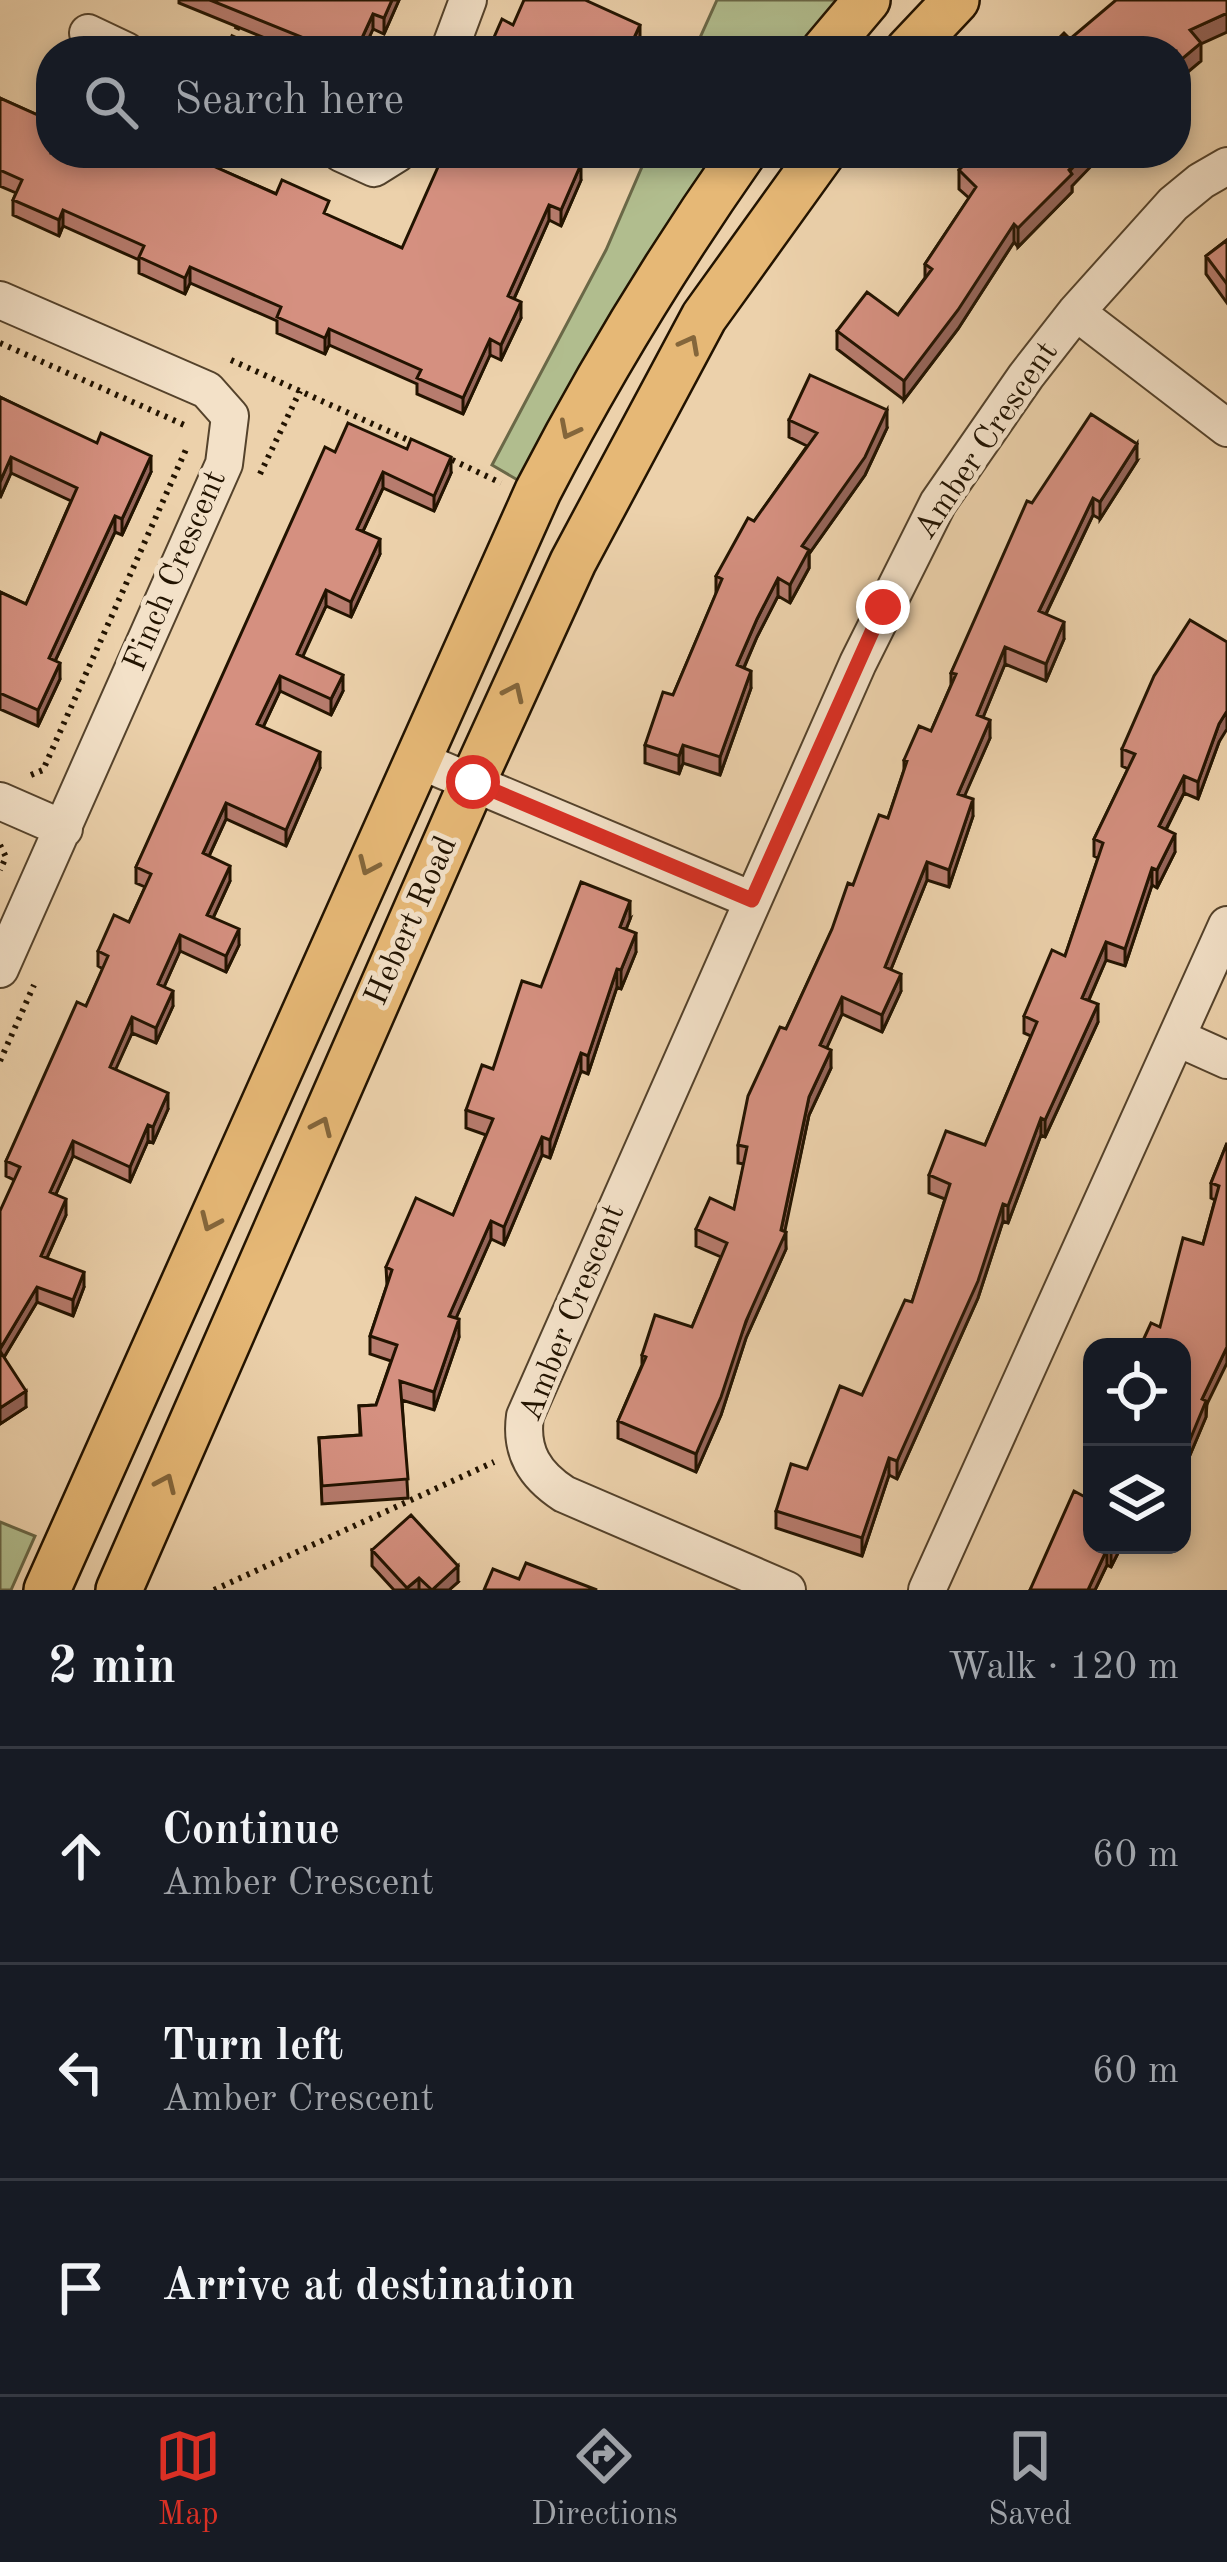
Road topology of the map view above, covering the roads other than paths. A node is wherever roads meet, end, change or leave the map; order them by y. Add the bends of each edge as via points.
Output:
1 (468, 0) edge
2 (867, 0) edge
3 (956, 0) edge
4 (88, 33) dead end
5 (94, 36) edge
6 (455, 36) edge
7 (837, 36) edge
8 (922, 36) edge
9 (1227, 166) edge
10 (732, 168) edge
11 (811, 168) edge
12 (0, 300) edge
13 (1076, 312) junction
14 (1227, 428) edge
15 (416, 759) junction
16 (473, 782) junction
17 (9, 785) edge
18 (64, 829) junction
19 (752, 900) junction
20 (1227, 925) edge
21 (0, 969) edge
22 (1178, 1038) junction
23 (1227, 1060) edge
24 (47, 1590) edge
25 (119, 1590) edge
26 (787, 1590) edge
27 (927, 1590) edge

1 - 6 street
2 - 7 main road
3 - 8 main road
4 - 5 street
9 - 13 street, Amber Crescent via 1173,204
10 -> 15 main road, Hebert Road via 597,376
16 -> 11 main road, Hebert Road via 573,562 704,317
12 - 18 street, Finch Crescent via 207,390 230,416 224,464
13 - 14 street, Amber Crescent
13 - 19 street, Amber Crescent via 938,503
15 - 16 street
15 -> 24 main road, Hebert Road
16 - 19 street
25 -> 16 main road, Hebert Road
17 - 18 street
18 - 21 street, Finch Crescent
19 - 26 street, Amber Crescent via 531,1399 525,1448 545,1481 564,1494
20 - 22 street
22 - 23 street
22 - 27 street

